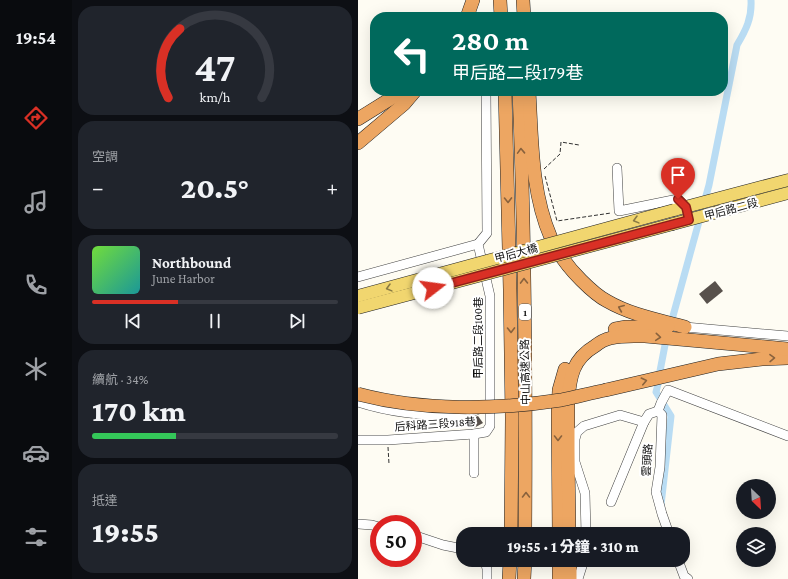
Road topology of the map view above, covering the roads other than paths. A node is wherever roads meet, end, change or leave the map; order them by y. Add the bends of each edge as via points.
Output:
1 (473, 0) edge
2 (500, 0) edge
3 (515, 0) edge
4 (522, 0) edge
5 (469, 12) edge
6 (501, 12) edge
7 (516, 12) edge
8 (523, 12) edge
9 (395, 96) edge
10 (411, 96) edge
11 (486, 96) edge
12 (505, 96) edge
13 (519, 96) edge
14 (529, 96) edge
15 (358, 119) edge
16 (358, 143) edge
17 (617, 168) dead end
18 (788, 180) edge
19 (788, 193) edge
20 (686, 207) junction
21 (674, 210) joint
22 (689, 220) junction
23 (674, 224) joint
24 (478, 244) junction
25 (358, 277) edge
26 (358, 296) edge
27 (358, 308) edge
28 (685, 326) junction
29 (788, 336) edge
30 (788, 349) edge
31 (788, 358) edge
32 (358, 394) edge
33 (358, 402) edge
34 (490, 405) junction
35 (660, 407) junction
36 (644, 422) junction
37 (474, 434) junction
38 (788, 436) edge
39 (358, 440) edge
40 (474, 473) dead end
41 (611, 502) dead end
42 (358, 524) edge
43 (370, 525) edge
44 (511, 527) edge
45 (525, 527) edge
46 (559, 527) edge
47 (569, 527) edge
48 (586, 527) edge
49 (667, 527) edge
50 (422, 538) edge
51 (456, 548) edge
52 (487, 567) edge
53 (510, 567) edge
54 (525, 567) edge
55 (559, 567) edge
56 (570, 567) edge
57 (582, 567) edge
58 (681, 567) edge
59 (487, 579) edge
60 (509, 579) edge
61 (524, 579) edge
62 (559, 579) edge
63 (570, 579) edge
64 (578, 579) edge
65 (688, 579) edge

1 - 5 highway
2 - 6 highway
3 - 7 highway
4 - 8 highway
9 - 15 highway
10 - 16 highway
11 - 24 street via 487,233
12 -> 44 highway, 中山高速公路 / 1 via 512,418
45 -> 13 highway, 中山高速公路 / 1 via 526,411
28 -> 14 highway via 637,314 606,301 590,290 564,261 551,239 539,198
17 - 20 street via 619,211 678,199
18 - 20 main road, 甲后路二段
19 - 22 main road, 甲后路二段
20 - 21 main road, 甲后路二段
20 - 22 street
21 -> 26 main road, 甲后大橋, bridge
22 - 23 main road, 甲后路二段
23 - 27 main road, 甲后大橋, bridge
24 - 25 street
24 - 34 street, 甲后路二段100巷 via 490,296
28 - 29 street
28 -> 46 highway via 626,327 605,331 586,341 568,362 559,390
47 -> 30 highway via 569,386 575,367 590,348 611,338 645,336
32 -> 31 highway, bridge via 398,403 439,406 515,405 561,400 718,364
33 - 34 street via 397,412 452,416 467,414
34 - 37 street, 后科路三段918巷 via 490,426 486,432
35 - 36 street via 649,414
35 - 38 street via 668,390
35 - 49 street, 雲頭路 via 660,461 656,492
36 - 41 street
36 - 48 street via 620,415 584,426 577,432 575,462 585,493
37 - 39 street, 后科路三段918巷
37 - 40 street
42 - 43 street
50 - 51 street
52 - 59 street
53 - 60 highway
54 - 61 highway
55 - 62 highway
56 - 63 highway
57 - 64 street
58 - 65 street

